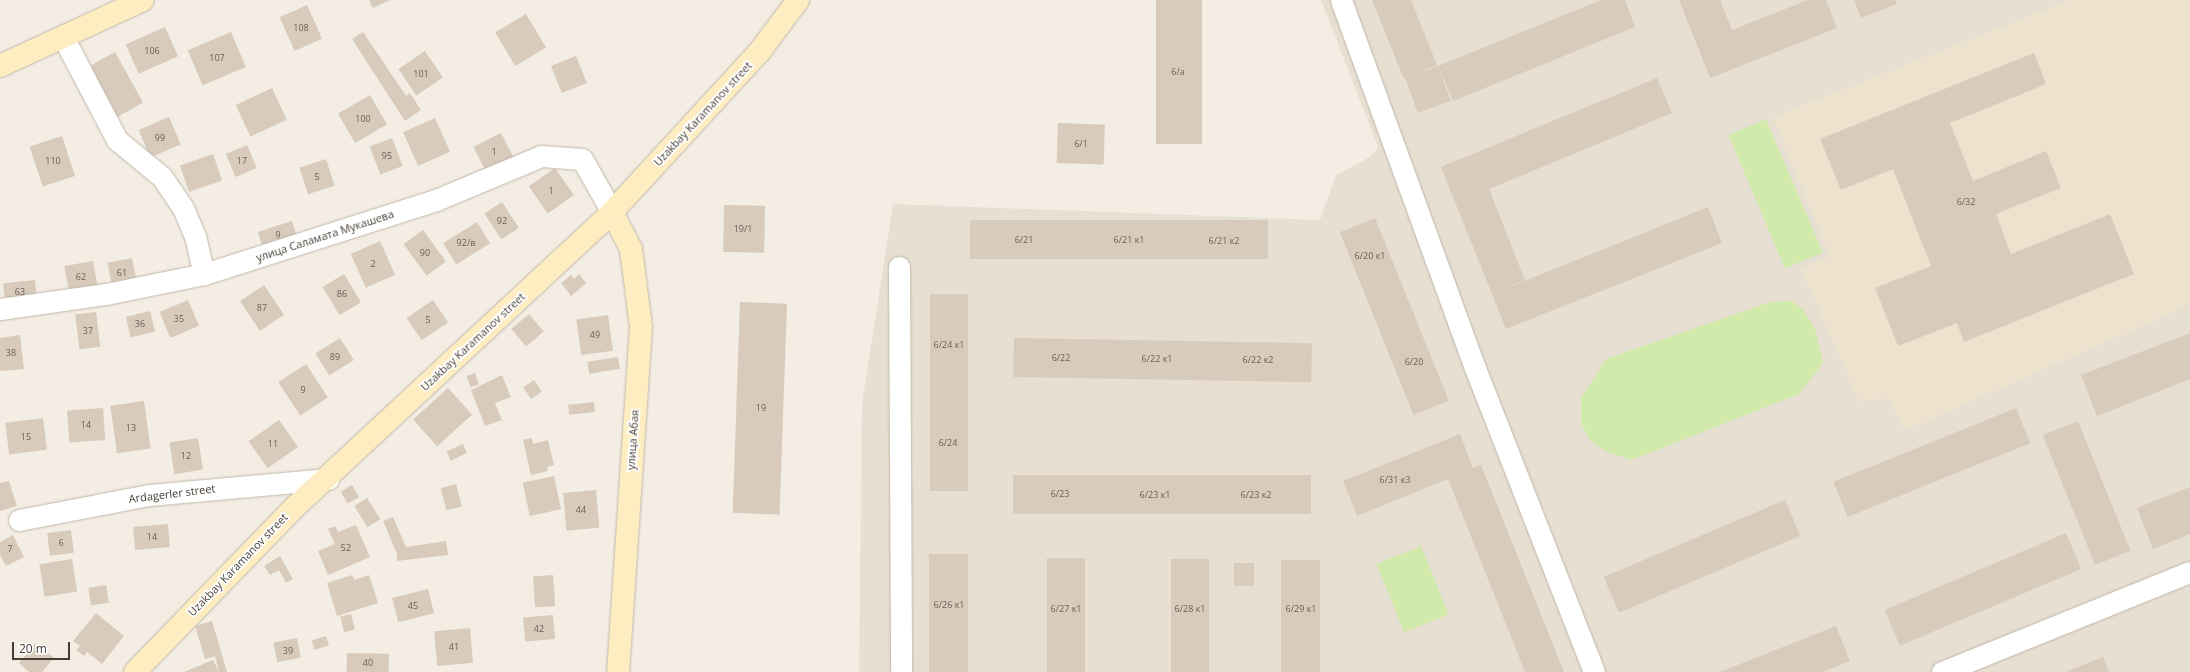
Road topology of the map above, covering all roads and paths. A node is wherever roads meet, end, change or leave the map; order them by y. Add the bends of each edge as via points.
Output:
1 (144, 0) edge
2 (798, 0) edge
3 (1341, 0) edge
4 (63, 37) junction
5 (0, 66) edge
6 (612, 212) junction
7 (899, 267) dead end
8 (204, 274) junction
9 (0, 309) edge
10 (328, 479) junction
11 (19, 520) dead end
12 (2190, 572) edge
13 (135, 672) edge
14 (618, 672) edge
15 (901, 672) edge
16 (1594, 672) edge
17 (1942, 672) edge

1 - 4 street
2 - 6 street, Uzakbay Karamanov street via 760,52
3 - 16 street via 1477,375
4 - 5 street
4 - 8 street via 117,140 162,177 183,208 195,236
6 - 8 street, улица Саламата Мукашева via 582,159 541,156 436,200
6 - 10 street, Uzakbay Karamanov street
6 - 14 street, улица Абая via 631,249 641,327
7 - 15 street
8 - 9 street, улица Саламата Мукашева via 106,294
10 - 11 street, Ardagerler street via 149,494
10 - 13 street, Uzakbay Karamanov street via 296,506
12 - 17 street

